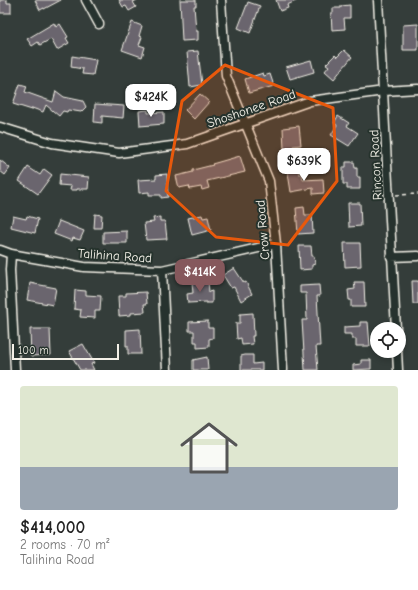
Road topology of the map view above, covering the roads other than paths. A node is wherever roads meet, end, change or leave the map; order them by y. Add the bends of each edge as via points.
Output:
1 (86, 0) edge
2 (221, 0) edge
3 (378, 0) edge
4 (99, 24) dead end
5 (418, 89) edge
6 (384, 91) junction
7 (246, 122) junction
8 (0, 127) edge
9 (276, 244) junction
10 (0, 250) edge
11 (11, 254) junction
12 (418, 256) edge
13 (391, 257) junction
14 (162, 270) junction
15 (396, 322) edge
16 (397, 358) edge
17 (15, 370) edge
18 (167, 370) edge
19 (283, 370) edge
20 (398, 370) edge

1 - 4 street
2 - 7 street, Crow Road via 226,76
3 - 6 street, Rincon Road
5 - 6 street, Shoshonee Road
6 - 7 street, Shoshonee Road via 310,101
6 - 13 street, Rincon Road
7 - 8 street, Shoshonee Road via 187,144 119,153 52,143
7 - 9 street, Crow Road via 269,181
9 - 14 street, Talihina Road
9 - 19 street, Crow Road
10 - 11 street, Talihina Road
11 - 14 street, Talihina Road via 84,267
11 - 17 street
12 - 13 street
13 - 15 street, Rincon Road
14 - 18 street
16 - 20 street

